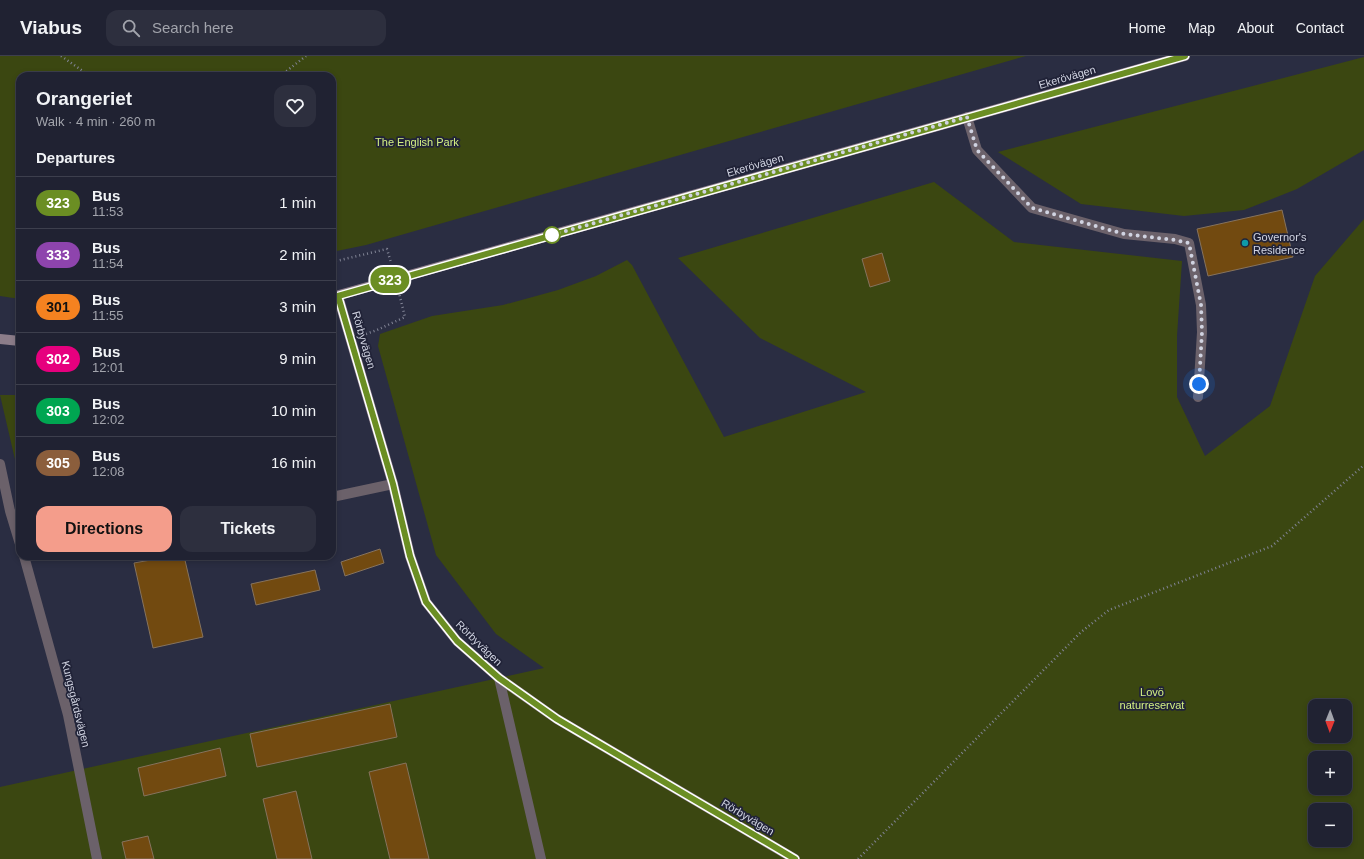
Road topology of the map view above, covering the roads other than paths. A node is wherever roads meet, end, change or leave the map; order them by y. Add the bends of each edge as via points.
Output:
1 (1185, 56) edge
2 (967, 117) junction
3 (336, 296) edge
4 (336, 298) edge
5 (0, 339) edge
6 (16, 340) edge
7 (1198, 397) dead end
8 (0, 464) edge
9 (393, 484) junction
10 (336, 496) edge
11 (16, 519) edge
12 (25, 560) edge
13 (499, 678) junction
14 (97, 859) edge
15 (541, 859) edge
16 (795, 859) edge

1 - 2 main road, Ekerövägen
2 - 3 main road, Ekerövägen
2 - 7 street via 977,150 1032,208 1124,234 1189,243 1201,305
4 - 9 main road, Rörbyvägen via 352,338
5 - 6 main road
8 - 11 street
9 - 10 street
9 - 13 main road, Rörbyvägen via 410,556 426,602 457,641
12 - 14 street, Kungsgårdsvägen via 68,715
13 - 15 street
13 - 16 main road, Rörbyvägen via 557,719

